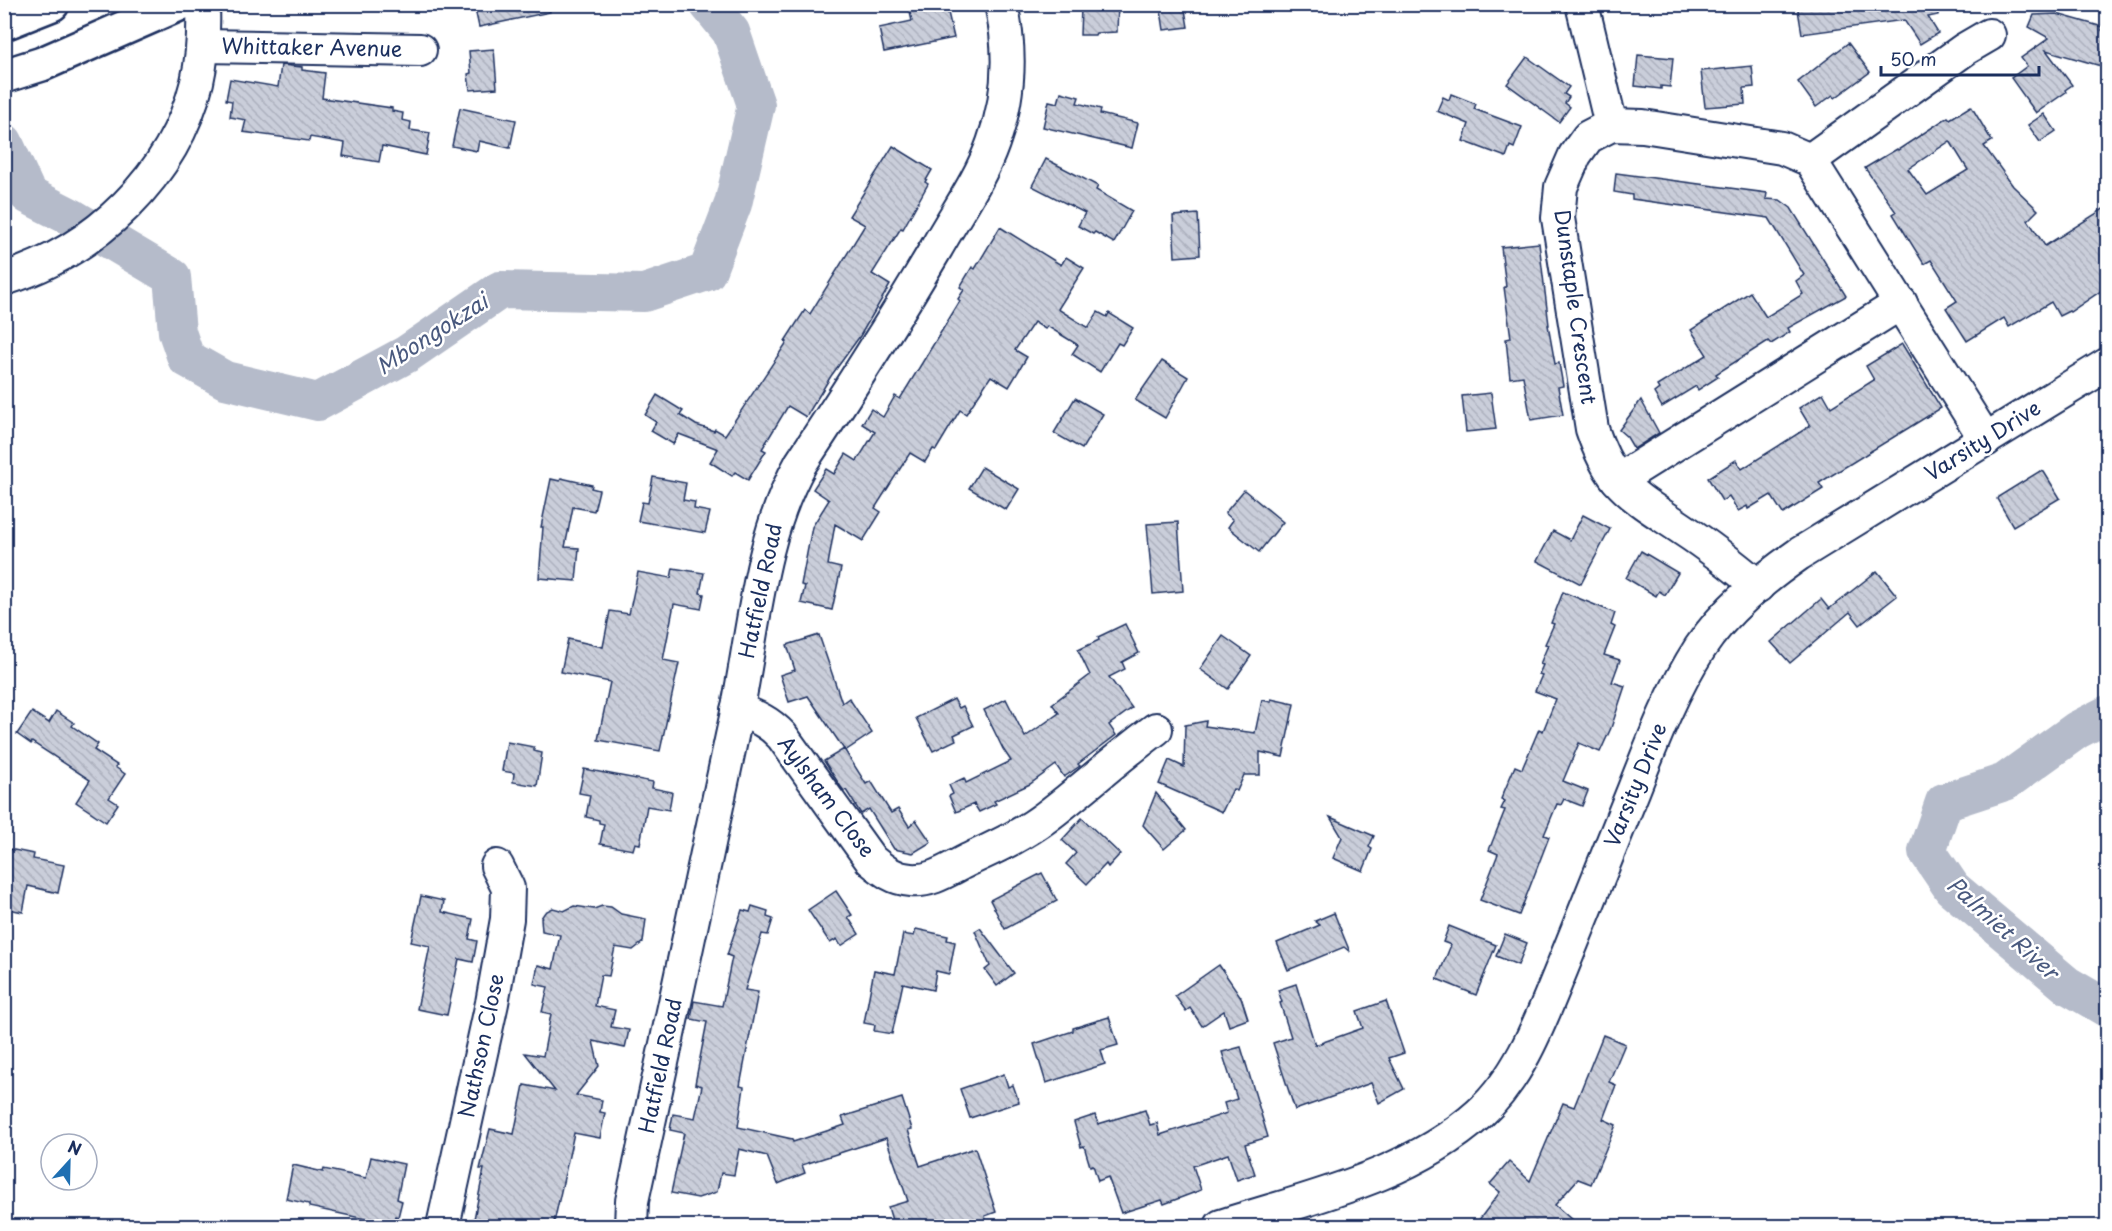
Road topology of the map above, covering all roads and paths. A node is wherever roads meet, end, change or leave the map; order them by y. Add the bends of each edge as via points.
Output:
1 (52, 4) edge
2 (1000, 4) edge
3 (1582, 4) edge
4 (197, 20) edge
5 (4, 23) edge
6 (1989, 35) dead end
7 (420, 50) dead end
8 (4, 76) edge
9 (1611, 126) junction
10 (1810, 160) junction
11 (4, 279) edge
12 (1902, 303) junction
13 (2108, 364) edge
14 (1986, 440) junction
15 (1618, 480) junction
16 (1758, 586) junction
17 (737, 710) junction
18 (1156, 729) dead end
19 (497, 866) dead end
20 (443, 1227) edge
21 (631, 1227) edge
22 (1221, 1227) edge

1 - 5 highway
2 - 17 street, Hatfield Road via 1007,29 1009,67 993,144 917,281 787,489 766,557
3 - 9 street
4 - 7 street, Whittaker Avenue
4 - 8 highway
4 - 11 street, Whittaker Avenue via 197,82 188,111 163,158 135,197 99,230 47,263
6 - 10 street
9 - 10 street, Dunstaple Crescent via 1643,126 1782,148
9 - 15 street, Dunstaple Crescent via 1588,137 1575,155 1561,187 1558,218 1592,429 1606,464
10 - 12 street
12 - 14 street
12 - 15 street
13 - 14 street, Varsity Drive
14 - 16 street, Varsity Drive via 1799,554
15 - 16 street, Dunstaple Crescent via 1638,499
16 - 22 street, Varsity Drive via 1701,647 1659,726 1538,1025 1501,1091 1453,1134 1402,1165
17 - 18 street, Aylsham Close via 764,720 782,736 871,860 900,879 912,880 937,876 1014,838
17 - 21 street, Hatfield Road via 632,1201
19 - 20 street, Nathson Close via 508,888 507,919

